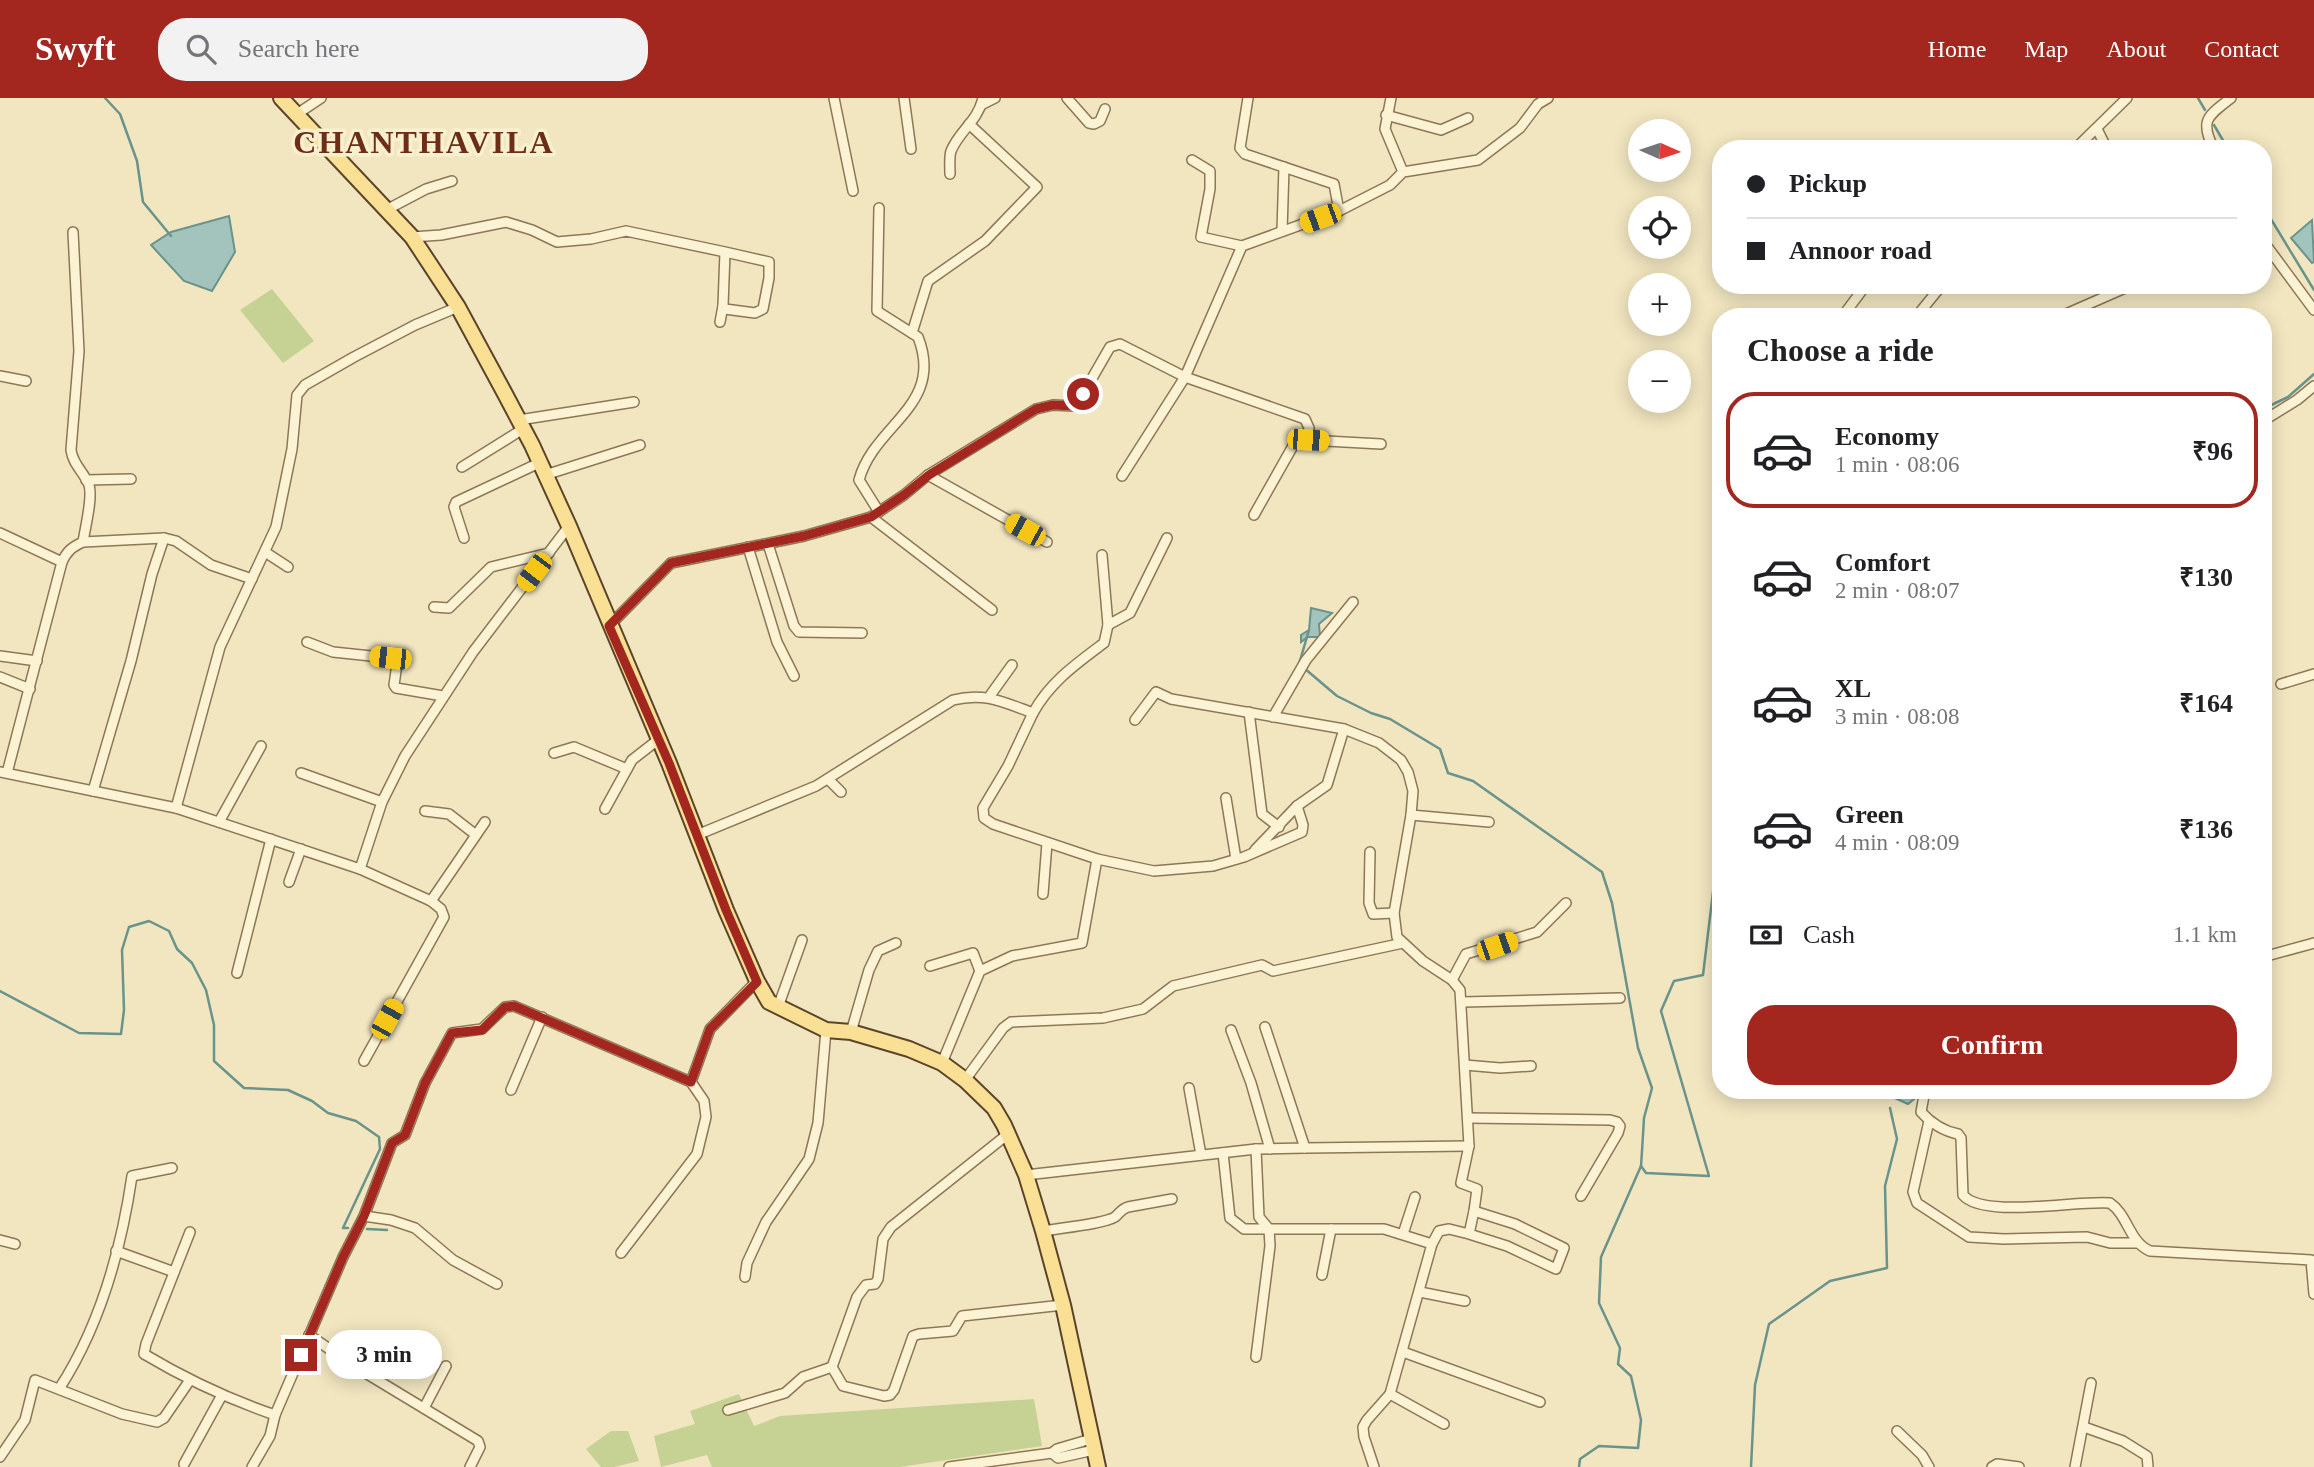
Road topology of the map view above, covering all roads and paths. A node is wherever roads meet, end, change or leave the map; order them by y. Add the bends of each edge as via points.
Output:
1 (281, 98) edge
2 (321, 98) edge
3 (834, 98) edge
4 (904, 98) edge
5 (995, 98) edge
6 (1067, 98) edge
7 (1248, 98) edge
8 (1391, 98) edge
9 (1548, 98) edge
10 (2127, 98) edge
11 (2231, 98) edge
12 (982, 101) edge
13 (1105, 109) dead end
14 (297, 114) junction
15 (1386, 116) junction
16 (1468, 118) dead end
17 (969, 124) junction
18 (2097, 129) junction
19 (2085, 140) edge
20 (2102, 140) edge
21 (2210, 140) edge
22 (911, 149) dead end
23 (1192, 160) dead end
24 (1284, 167) junction
25 (1403, 172) junction
26 (950, 174) dead end
27 (452, 181) dead end
28 (853, 191) dead end
29 (879, 208) dead end
30 (388, 209) junction
31 (1339, 211) junction
32 (1282, 231) junction
33 (73, 232) dead end
34 (412, 236) junction
35 (1242, 246) junction
36 (725, 252) junction
37 (2272, 257) edge
38 (1935, 294) edge
39 (2111, 294) edge
40 (723, 306) junction
41 (458, 307) junction
42 (1923, 308) edge
43 (2080, 308) edge
44 (2314, 310) edge
45 (720, 322) dead end
46 (912, 333) junction
47 (0, 376) edge
48 (1185, 377) junction
49 (26, 381) dead end
50 (2314, 386) edge
51 (634, 402) dead end
52 (2272, 415) edge
53 (521, 424) junction
54 (1308, 440) junction
55 (1381, 444) dead end
56 (640, 445) dead end
57 (462, 467) dead end
58 (542, 469) junction
59 (929, 475) junction
60 (1122, 476) dead end
61 (131, 479) dead end
62 (86, 480) junction
63 (875, 515) junction
64 (1254, 516) dead end
65 (569, 526) junction
66 (0, 533) edge
67 (164, 538) junction
68 (464, 538) dead end
69 (1167, 538) dead end
70 (83, 542) junction
71 (1047, 542) dead end
72 (768, 544) junction
73 (748, 547) junction
74 (265, 552) junction
75 (549, 553) junction
76 (1102, 555) dead end
77 (61, 562) junction
78 (288, 567) dead end
79 (252, 579) junction
80 (1353, 602) dead end
81 (434, 607) dead end
82 (992, 610) dead end
83 (1108, 625) junction
84 (609, 626) junction
85 (862, 632) dead end
86 (307, 642) dead end
87 (0, 656) edge
88 (37, 660) junction
89 (1012, 665) dead end
90 (2314, 674) edge
91 (794, 676) dead end
92 (0, 677) edge
93 (2281, 684) dead end
94 (30, 689) junction
95 (443, 696) junction
96 (989, 697) junction
97 (1249, 712) junction
98 (1032, 713) junction
99 (1273, 717) junction
100 (1135, 720) dead end
101 (1344, 729) junction
102 (659, 739) junction
103 (261, 746) dead end
104 (554, 753) dead end
105 (627, 769) junction
106 (4, 772) edge
107 (301, 773) dead end
108 (828, 779) junction
109 (93, 791) junction
110 (841, 792) dead end
111 (1226, 798) dead end
112 (382, 802) junction
113 (1297, 806) junction
114 (176, 808) junction
115 (605, 809) dead end
116 (425, 811) dead end
117 (1411, 814) junction
118 (219, 822) junction
119 (485, 822) dead end
120 (1489, 822) dead end
121 (1279, 827) junction
122 (476, 835) junction
123 (697, 835) junction
124 (271, 839) junction
125 (1047, 843) junction
126 (301, 849) junction
127 (1370, 852) dead end
128 (1253, 853) junction
129 (1097, 859) junction
130 (1236, 859) junction
131 (360, 869) junction
132 (289, 882) dead end
133 (1043, 894) dead end
134 (431, 901) junction
135 (1566, 903) dead end
136 (1394, 914) junction
137 (802, 940) dead end
138 (896, 943) dead end
139 (1404, 943) junction
140 (2314, 943) edge
141 (2272, 955) edge
142 (930, 966) dead end
143 (980, 971) junction
144 (237, 973) dead end
145 (1452, 980) junction
146 (757, 982) junction
147 (1620, 998) dead end
148 (1463, 1002) junction
149 (778, 1007) junction
150 (542, 1017) junction
151 (1265, 1027) dead end
152 (826, 1030) junction
153 (1231, 1030) dead end
154 (852, 1032) junction
155 (364, 1061) dead end
156 (942, 1063) junction
157 (1465, 1065) junction
158 (1531, 1066) dead end
159 (965, 1080) junction
160 (691, 1082) junction
161 (1189, 1088) dead end
162 (511, 1090) dead end
163 (1923, 1099) edge
164 (1468, 1118) junction
165 (1929, 1121) junction
166 (1008, 1134) junction
167 (1469, 1146) junction
168 (1306, 1148) junction
169 (1256, 1149) junction
170 (1270, 1149) junction
171 (1223, 1153) junction
172 (1201, 1155) junction
173 (172, 1168) dead end
174 (1026, 1175) junction
175 (1581, 1196) dead end
176 (1415, 1197) dead end
177 (1172, 1199) dead end
178 (1474, 1211) junction
179 (364, 1216) junction
180 (1269, 1229) junction
181 (1331, 1229) junction
182 (1044, 1231) junction
183 (190, 1232) dead end
184 (1403, 1234) junction
185 (1469, 1234) junction
186 (0, 1240) edge
187 (2137, 1243) junction
188 (15, 1244) dead end
189 (1432, 1244) junction
190 (116, 1251) junction
191 (621, 1253) dead end
192 (174, 1272) junction
193 (1322, 1275) dead end
194 (745, 1277) dead end
195 (497, 1284) dead end
196 (1420, 1292) junction
197 (2314, 1294) edge
198 (1465, 1301) dead end
199 (1063, 1305) junction
200 (309, 1335) junction
201 (1403, 1352) junction
202 (1256, 1357) dead end
203 (446, 1366) dead end
204 (832, 1367) junction
205 (190, 1380) junction
206 (2091, 1384) dead end
207 (59, 1389) junction
208 (1390, 1394) junction
209 (222, 1395) junction
210 (1540, 1402) dead end
211 (424, 1408) junction
212 (728, 1410) dead end
213 (275, 1415) junction
214 (1444, 1424) dead end
215 (2084, 1427) junction
216 (1897, 1431) dead end
217 (1093, 1444) junction
218 (0, 1457) edge
219 (184, 1464) dead end
220 (252, 1467) edge
221 (470, 1467) edge
222 (949, 1467) edge
223 (1098, 1467) edge
224 (1374, 1467) edge
225 (1929, 1467) edge
226 (1992, 1467) edge
227 (2019, 1467) edge
228 (2075, 1467) edge
229 (2148, 1467) edge

1 - 14 main road
2 - 14 street
3 - 28 street
4 - 22 street
5 - 12 street
6 - 13 street via 1089,123 1100,121
7 - 24 street via 1240,149
8 - 15 street
9 - 25 street via 1520,128 1479,160
10 - 18 street
11 - 21 street via 2206,122
12 - 17 street
14 - 30 main road
15 - 16 street via 1441,130
15 - 25 street via 1385,129
17 - 26 street via 950,152
17 - 46 street via 1037,187 985,241 928,281
18 - 19 street
18 - 20 street
23 - 35 street via 1210,171 1202,237
24 - 31 street via 1334,184
24 - 32 street
25 - 31 street via 1390,185
27 - 30 street
29 - 46 street via 877,311
30 - 34 main road
31 - 32 street
32 - 35 street
33 - 62 street via 79,351 71,450
34 - 36 street via 506,222 557,242 625,231
34 - 41 main road
35 - 48 street
36 - 40 street
36 - 40 street via 769,262 769,278 763,309 755,313
37 - 44 street
38 - 42 street
39 - 43 street
40 - 45 street
41 - 53 main road
41 - 74 street via 354,357 305,385 297,395 276,527
46 - 63 street via 925,358 919,394 863,465 859,480
47 - 49 street
48 - 54 street via 1305,419
48 - 59 street via 1120,344 1110,347 1073,406 1036,409
48 - 60 street
50 - 52 street
51 - 53 street
53 - 57 street
53 - 58 main road
54 - 55 street
54 - 64 street via 1298,437
56 - 58 street
58 - 65 main road
58 - 68 street via 456,502
59 - 63 street
59 - 71 street
61 - 62 street
62 - 70 street via 90,494
63 - 72 street
63 - 82 street
65 - 75 street
65 - 84 main road
66 - 77 street
67 - 70 street
67 - 79 street via 186,546 211,565
67 - 109 street
69 - 83 street via 1130,613
70 - 77 street
72 - 73 street
72 - 85 street via 799,632
73 - 84 street via 671,563
73 - 91 street via 777,642
74 - 78 street
74 - 79 street
75 - 81 street via 491,568 449,608
75 - 95 street
76 - 83 street
77 - 88 street
79 - 114 street via 220,647
80 - 99 street via 1306,660
83 - 98 street via 1104,643 1060,676
84 - 102 main road
86 - 95 street via 334,652 390,658 397,664 396,688
87 - 88 street
88 - 94 street
89 - 96 street
90 - 93 street
92 - 94 street
94 - 106 street
95 - 112 street
96 - 98 street
96 - 108 street via 953,700
97 - 99 street
97 - 100 street via 1171,699 1156,692
97 - 121 street via 1262,814
98 - 125 street via 983,808 984,818
99 - 101 street
101 - 113 street via 1327,785
101 - 117 street via 1379,743 1401,760 1413,791
102 - 105 street
102 - 123 main road
103 - 118 street
104 - 105 street via 574,747
105 - 115 street
106 - 109 street
107 - 112 street
108 - 110 street
108 - 123 street
109 - 114 street
111 - 130 street
112 - 131 street
113 - 121 street
113 - 128 street via 1302,832
114 - 118 street
116 - 122 street via 449,814
117 - 120 street
117 - 136 street
118 - 124 street
119 - 122 street
121 - 128 street
122 - 134 street
123 - 146 main road
124 - 126 street
124 - 144 street
125 - 129 street
125 - 133 street
126 - 131 street
126 - 132 street
127 - 136 street via 1373,914
128 - 130 street
129 - 130 street via 1154,871 1213,866
129 - 143 street via 1082,943 1012,956
131 - 134 street
134 - 155 street via 443,917
135 - 145 street via 1536,932 1466,954
136 - 139 street via 1397,937
137 - 149 street
138 - 154 street via 878,951
139 - 145 street
139 - 159 street via 1273,971 1262,965 1172,986 1143,1009 1103,1018 1011,1022
140 - 141 street
142 - 143 street via 973,953
143 - 156 street
145 - 148 street
146 - 149 main road via 769,1002
146 - 160 street via 710,1029
147 - 148 street
148 - 157 street
149 - 152 main road
150 - 160 street
150 - 162 street
150 - 179 street via 505,1007 482,1030 452,1033 425,1083 405,1135 392,1143
151 - 168 street
152 - 154 main road
152 - 194 street via 818,1123 809,1159 766,1222
153 - 170 street
154 - 156 main road
156 - 159 main road
157 - 158 street
157 - 164 street
159 - 166 main road via 994,1108
160 - 191 street via 704,1101 706,1117 697,1154
161 - 172 street
163 - 165 street via 1921,1112
164 - 167 street
164 - 175 street via 1617,1122 1618,1133
165 - 187 street via 1961,1139 1967,1200 2003,1207 2110,1203
165 - 187 street via 1913,1192 1917,1203 1969,1237 2087,1237
166 - 174 main road
166 - 204 street via 891,1227 883,1239 878,1279 857,1297
167 - 168 street
167 - 178 street via 1461,1183 1477,1189
168 - 170 street
169 - 170 street
169 - 171 street
169 - 180 street via 1259,1217
171 - 172 street
171 - 180 street via 1230,1218 1244,1229
172 - 174 street
173 - 190 street via 132,1176
174 - 182 main road
176 - 184 street
177 - 182 street via 1121,1209 1107,1219
178 - 185 street
178 - 185 street via 1515,1224 1564,1248 1556,1269
179 - 195 street via 415,1228 453,1260
179 - 200 street
180 - 181 street
180 - 202 street
181 - 184 street via 1384,1229
181 - 193 street
182 - 199 main road
183 - 192 street
184 - 189 street
185 - 189 street via 1439,1231
186 - 188 street
187 - 197 street via 2150,1251 2311,1260
189 - 196 street
190 - 192 street
190 - 207 street via 97,1318
192 - 205 street via 144,1354
196 - 198 street
196 - 201 street
199 - 204 street via 962,1316 953,1331 913,1336 890,1395 843,1386
199 - 217 main road
200 - 211 street
200 - 213 street
201 - 208 street
201 - 210 street
203 - 211 street
204 - 212 street via 803,1377 785,1393
205 - 207 street via 157,1422 122,1414
205 - 209 street
206 - 215 street
207 - 218 street via 36,1380 25,1420
208 - 214 street
208 - 224 street via 1363,1427
209 - 213 street
209 - 219 street
211 - 221 street via 481,1443
213 - 220 street via 270,1436
215 - 228 street
215 - 229 street via 2123,1441 2147,1456
216 - 225 street
217 - 222 street
217 - 223 main road
226 - 227 street

